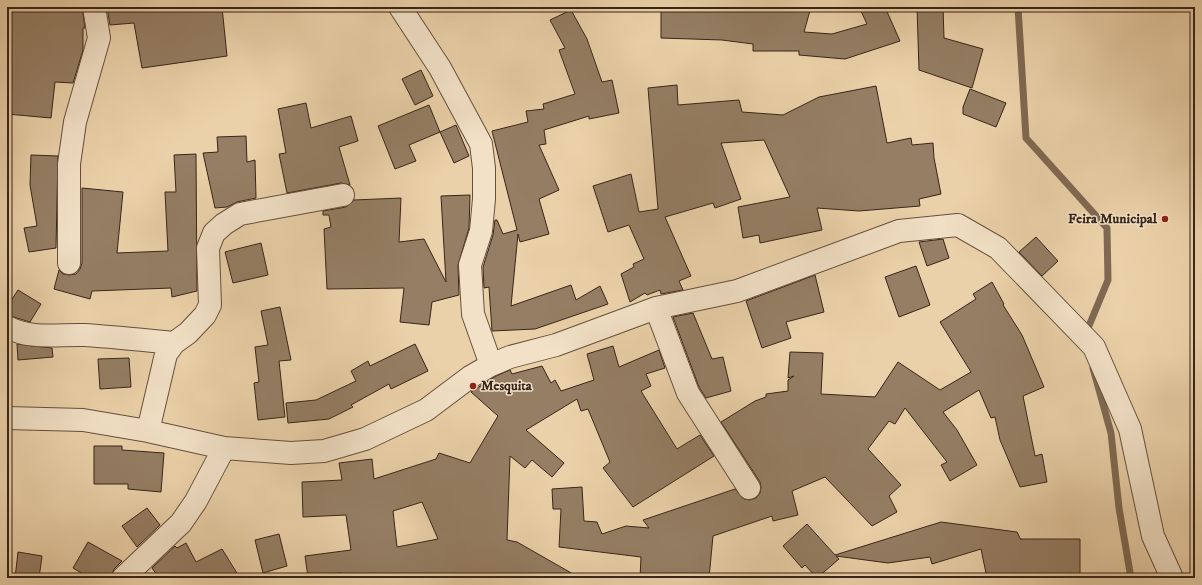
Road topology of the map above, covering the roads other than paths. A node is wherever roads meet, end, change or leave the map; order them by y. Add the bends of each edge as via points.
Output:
1 (94, 7) edge
2 (400, 7) edge
3 (343, 195) dead end
4 (69, 263) dead end
5 (656, 308) junction
6 (7, 327) edge
7 (174, 343) junction
8 (491, 365) junction
9 (7, 418) edge
10 (148, 431) junction
11 (224, 448) junction
12 (749, 488) dead end
13 (123, 578) edge
14 (1172, 578) edge

1 - 4 street via 99,38 74,122 69,164
2 - 8 street via 440,68 481,144 484,168 481,231 470,265 473,314
3 - 7 street via 240,214 224,224 214,233 208,248 210,305 205,315 188,333
5 - 8 street via 556,345 510,357
5 - 12 street via 688,393
5 - 14 street via 737,291 899,231 958,225 998,248 1094,347 1130,429 1153,536
6 - 7 street via 13,331 39,335 84,335
7 - 10 street via 166,354
8 - 11 street via 470,377 426,410 365,439 324,451 291,453
9 - 10 street via 83,420
10 - 11 street
11 - 13 street via 196,501 181,523

